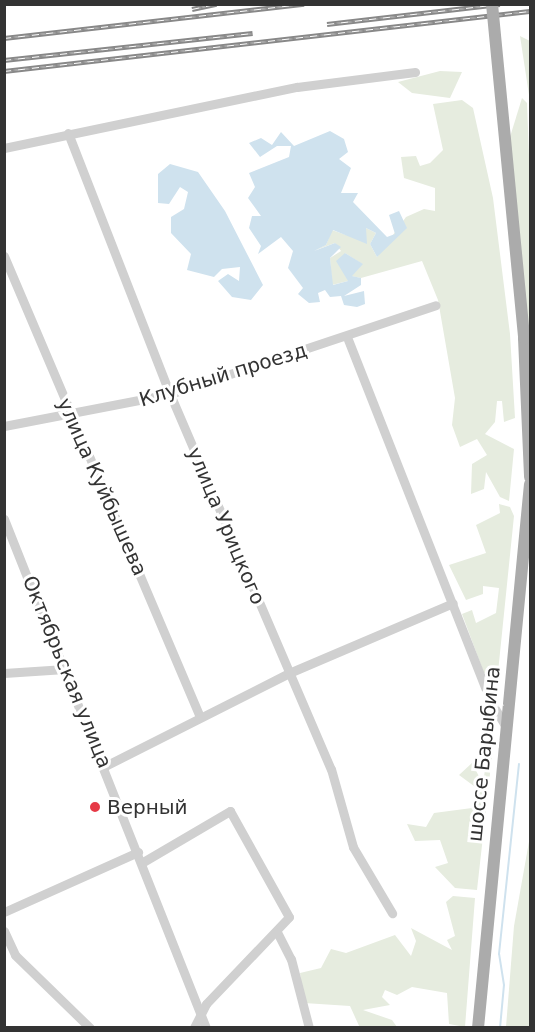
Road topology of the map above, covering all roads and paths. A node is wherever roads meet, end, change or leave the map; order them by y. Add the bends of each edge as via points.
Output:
1 (492, 4) edge
2 (415, 72) dead end
3 (68, 133) junction
4 (4, 148) edge
5 (4, 256) edge
6 (436, 305) dead end
7 (347, 337) junction
8 (170, 394) junction
9 (69, 414) junction
10 (4, 426) edge
11 (531, 477) edge
12 (531, 484) edge
13 (4, 519) edge
14 (7, 531) edge
15 (453, 603) junction
16 (65, 669) junction
17 (4, 673) edge
18 (289, 673) junction
19 (201, 717) junction
20 (505, 725) junction
21 (105, 766) junction
22 (138, 852) junction
23 (143, 862) junction
24 (4, 912) edge
25 (392, 913) dead end
26 (4, 931) edge
27 (277, 932) junction
28 (204, 1023) edge
29 (90, 1028) edge
30 (194, 1028) edge
31 (309, 1028) edge
32 (478, 1028) edge

1 - 11 main road, bridge via 524,338
2 - 3 street via 297,87
3 - 4 street
3 - 8 street, улица Урицкого
5 - 9 street, улица Куйбышева
6 - 7 street, Клубный проезд
7 - 8 street, Клубный проезд
7 - 15 street
8 - 9 street, Клубный проезд
8 - 18 street, улица Урицкого
9 - 10 street, Клубный проезд
9 - 19 street, улица Куйбышева
12 - 20 main road, шоссе Барыбина
13 - 14 street, Октябрьская улица
14 - 16 street, Октябрьская улица
15 - 18 street
15 - 20 street
16 - 17 street
16 - 21 street, Октябрьская улица
18 - 19 street
18 - 25 street, улица Урицкого via 331,769 353,847
19 - 21 street
20 - 32 main road, шоссе Барыбина
21 - 22 street, Октябрьская улица
22 - 23 street, Октябрьская улица
22 - 24 street
23 - 27 street via 230,811 289,917
23 - 28 street, Октябрьская улица
26 - 29 street via 15,954
27 - 28 street via 206,1004
27 - 31 street via 291,959
28 - 30 street

